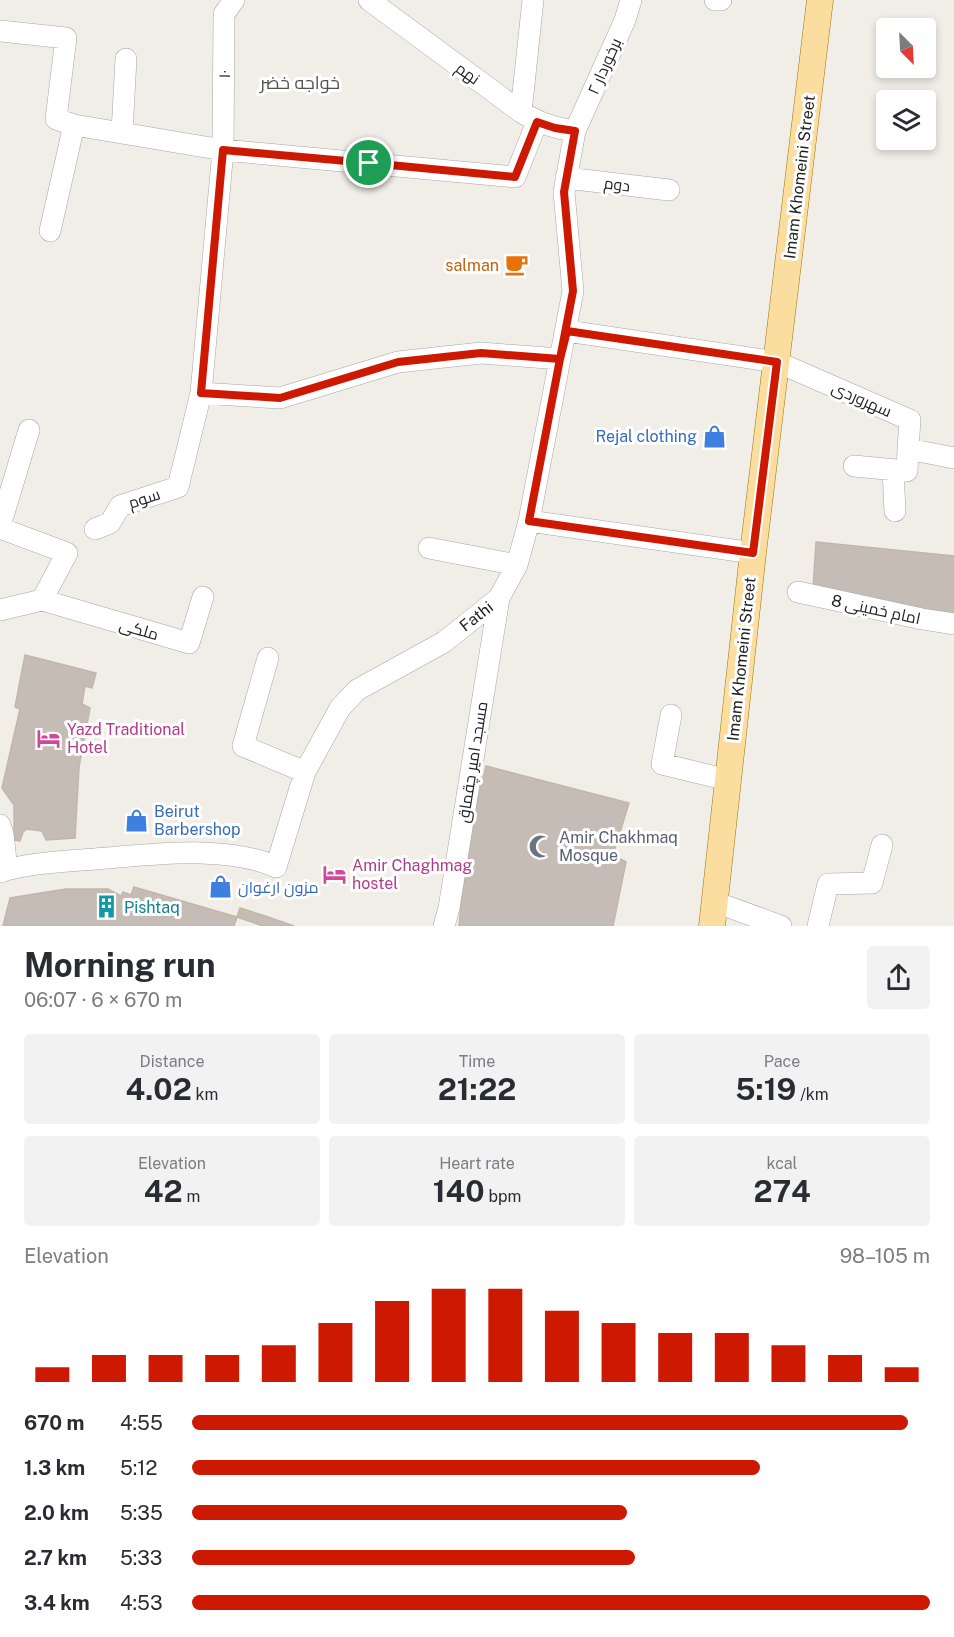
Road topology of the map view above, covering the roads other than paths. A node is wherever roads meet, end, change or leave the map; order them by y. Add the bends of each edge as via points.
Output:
1 (234, 0) edge
2 (369, 0) edge
3 (533, 0) edge
4 (631, 0) edge
5 (715, 0) edge
6 (721, 0) edge
7 (820, 0) edge
8 (0, 31) edge
9 (126, 59) dead end
10 (529, 117) junction
11 (74, 125) junction
12 (575, 131) junction
13 (122, 132) junction
14 (223, 150) junction
15 (566, 178) junction
16 (669, 190) dead end
17 (50, 231) dead end
18 (567, 331) junction
19 (560, 359) junction
20 (777, 362) junction
21 (201, 393) junction
22 (29, 430) dead end
23 (908, 449) junction
24 (954, 458) edge
25 (854, 466) dead end
26 (893, 470) junction
27 (895, 511) dead end
28 (529, 521) junction
29 (0, 527) edge
30 (95, 529) dead end
31 (429, 548) dead end
32 (753, 553) junction
33 (517, 565) junction
34 (798, 592) dead end
35 (204, 597) dead end
36 (499, 598) junction
37 (42, 600) junction
38 (0, 610) edge
39 (954, 624) edge
40 (268, 658) dead end
41 (671, 715) dead end
42 (304, 772) junction
43 (728, 780) junction
44 (0, 825) edge
45 (882, 845) dead end
46 (3, 871) edge
47 (714, 914) edge
48 (444, 926) edge
49 (781, 926) edge
50 (818, 926) edge

1 - 14 street, ۱۰ via 224,14
2 - 10 street, نهم
3 - 10 street
4 - 12 street, برخوردار ۲
5 - 6 street
7 - 20 main road, Imam Khomeini Street
8 - 11 street via 66,38 56,119
9 - 13 street
10 - 12 street, نهم
10 - 14 street via 515,177
11 - 13 street
11 - 17 street
12 - 15 street, برخوردار ۲
13 - 14 street
14 - 21 street, ۱۰
15 - 16 street, دوم
15 - 18 street, برخوردار ۲ via 573,291
18 - 19 street, Fathi
18 - 20 street
19 - 21 street via 481,353 398,362 280,398
19 - 28 street, Fathi
20 - 23 street, سهروردی via 910,420
20 - 32 main road, Imam Khomeini Street
21 - 30 street, سوم via 178,487 120,506 110,523
22 - 29 street
23 - 24 street
23 - 26 street via 907,471
25 - 26 street
26 - 27 street
28 - 32 street
28 - 33 street, Fathi
29 - 37 street via 67,553
31 - 33 street
32 - 43 main road, Imam Khomeini Street
33 - 36 street, Fathi
34 - 39 street, امام خمینی 8
35 - 37 street, ملکی via 189,643
36 - 42 street, Fathi via 444,642 357,690 340,708
36 - 48 street, مسجد امیر چقماق
37 - 38 street
40 - 42 street via 243,746
41 - 43 street via 662,765
42 - 46 street, Fathi via 276,867 237,856 183,853 66,861
43 - 47 main road, Imam Khomeini Street
44 - 46 street
45 - 50 street via 872,883 828,884
47 - 49 street

